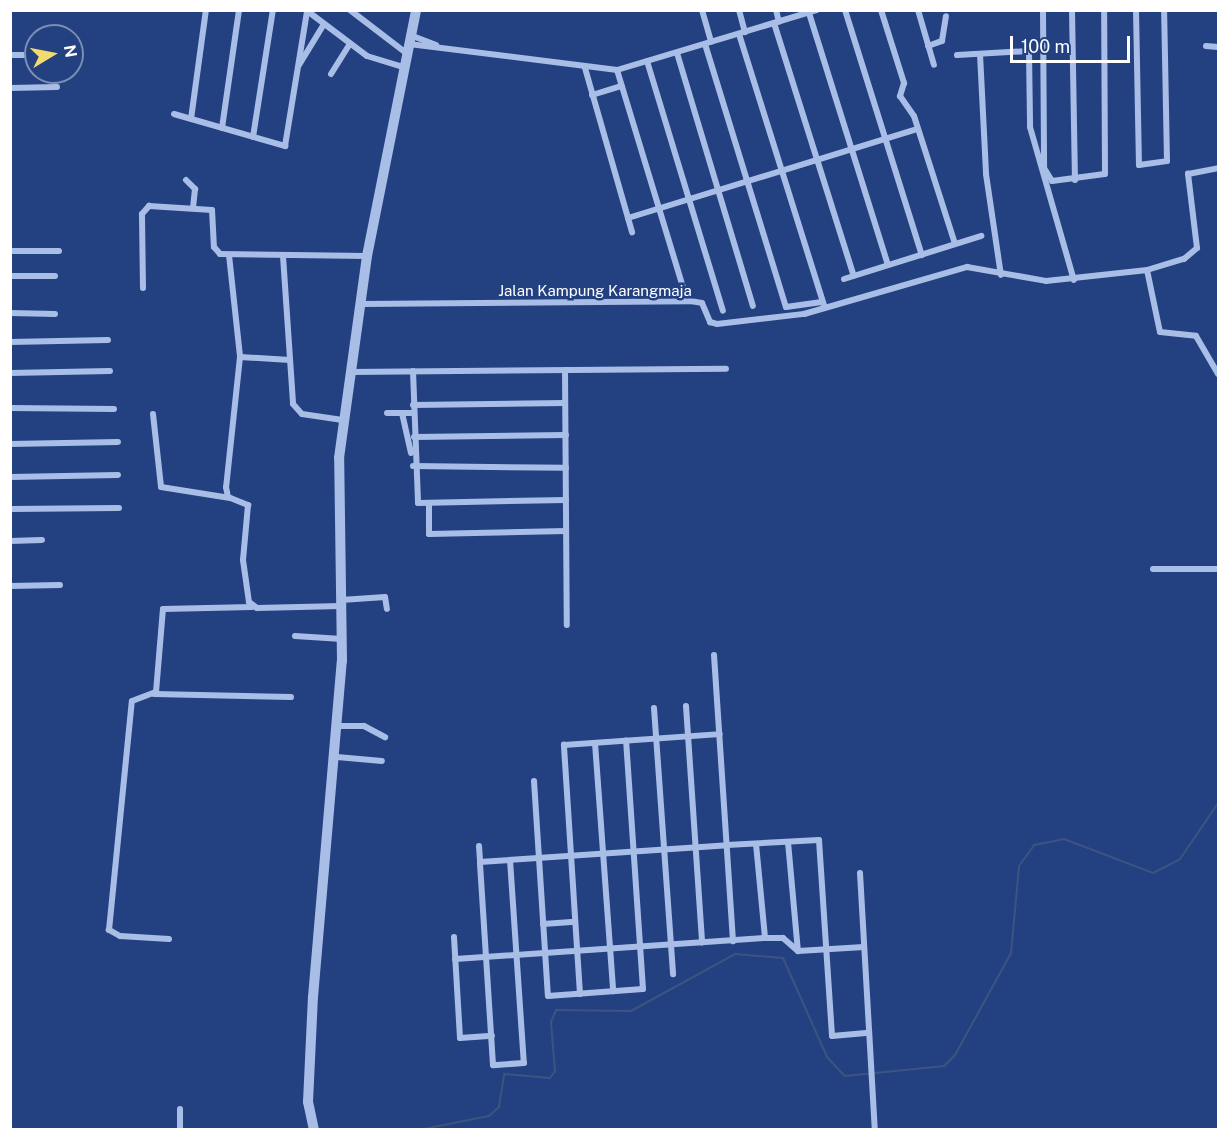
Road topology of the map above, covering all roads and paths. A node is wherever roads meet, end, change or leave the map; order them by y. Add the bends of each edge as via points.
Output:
1 (206, 10) edge
2 (239, 10) edge
3 (273, 10) edge
4 (350, 10) edge
5 (416, 10) edge
6 (702, 10) edge
7 (739, 10) edge
8 (776, 10) edge
9 (845, 10) edge
10 (881, 10) edge
11 (918, 10) edge
12 (1043, 10) edge
13 (1072, 10) edge
14 (1104, 10) edge
15 (1136, 10) edge
16 (1164, 10) edge
17 (306, 11) edge
18 (814, 11) edge
19 (946, 16) dead end
20 (777, 22) junction
21 (324, 24) junction
22 (742, 33) junction
23 (350, 43) junction
24 (708, 43) junction
25 (408, 44) junction
26 (928, 46) junction
27 (1206, 46) dead end
28 (1218, 47) edge
29 (677, 53) junction
30 (980, 54) junction
31 (957, 55) dead end
32 (647, 61) junction
33 (934, 65) dead end
34 (298, 67) junction
35 (404, 67) junction
36 (585, 68) junction
37 (617, 70) junction
38 (331, 74) dead end
39 (622, 86) junction
40 (57, 87) dead end
41 (10, 88) edge
42 (592, 94) junction
43 (174, 114) dead end
44 (191, 119) junction
45 (222, 128) junction
46 (918, 129) junction
47 (253, 137) junction
48 (884, 139) junction
49 (851, 149) junction
50 (816, 160) junction
51 (1218, 168) edge
52 (782, 171) junction
53 (186, 180) dead end
54 (1075, 180) junction
55 (747, 182) junction
56 (719, 190) junction
57 (689, 200) junction
58 (193, 208) junction
59 (659, 209) junction
60 (628, 218) junction
61 (632, 232) dead end
62 (981, 236) dead end
63 (955, 244) junction
64 (10, 251) edge
65 (59, 251) dead end
66 (229, 255) junction
67 (922, 255) junction
68 (283, 256) junction
69 (367, 256) junction
70 (888, 265) junction
71 (1148, 270) junction
72 (1001, 274) junction
73 (10, 276) edge
74 (55, 276) dead end
75 (854, 276) junction
76 (844, 279) dead end
77 (1074, 280) junction
78 (142, 288) dead end
79 (684, 290) dead end
80 (361, 304) junction
81 (824, 304) junction
82 (753, 306) dead end
83 (723, 311) dead end
84 (10, 313) edge
85 (55, 314) dead end
86 (108, 340) dead end
87 (10, 342) edge
88 (240, 357) junction
89 (290, 360) junction
90 (726, 369) dead end
91 (565, 370) junction
92 (110, 371) dead end
93 (412, 371) junction
94 (349, 372) junction
95 (10, 373) edge
96 (1218, 374) edge
97 (565, 403) junction
98 (10, 408) edge
99 (114, 409) dead end
100 (413, 409) junction
101 (402, 413) junction
102 (153, 414) dead end
103 (387, 414) dead end
104 (343, 420) junction
105 (566, 435) junction
106 (414, 437) junction
107 (118, 442) dead end
108 (10, 444) edge
109 (566, 468) junction
110 (414, 470) junction
111 (118, 475) dead end
112 (10, 477) edge
113 (230, 498) junction
114 (566, 500) junction
115 (429, 502) junction
116 (119, 508) dead end
117 (10, 509) edge
118 (567, 531) junction
119 (42, 540) dead end
120 (10, 541) edge
121 (1153, 569) dead end
122 (1218, 569) edge
123 (60, 585) dead end
124 (10, 586) edge
125 (341, 603) junction
126 (252, 607) junction
127 (387, 609) dead end
128 (567, 625) dead end
129 (295, 636) dead end
130 (342, 639) junction
131 (714, 655) dead end
132 (154, 694) junction
133 (291, 698) dead end
134 (686, 706) dead end
135 (654, 708) dead end
136 (339, 726) junction
137 (720, 734) junction
138 (688, 736) junction
139 (385, 737) dead end
140 (656, 738) junction
141 (626, 741) junction
142 (595, 743) junction
143 (337, 757) junction
144 (382, 761) dead end
145 (534, 781) dead end
146 (788, 842) junction
147 (756, 844) junction
148 (727, 845) junction
149 (479, 846) dead end
150 (696, 847) junction
151 (664, 849) junction
152 (634, 852) junction
153 (604, 854) junction
154 (571, 856) junction
155 (539, 858) junction
156 (510, 860) junction
157 (480, 862) junction
158 (860, 873) dead end
159 (575, 922) junction
160 (543, 924) junction
161 (454, 937) dead end
162 (765, 938) junction
163 (169, 939) dead end
164 (733, 940) junction
165 (702, 942) junction
166 (671, 945) junction
167 (640, 947) junction
168 (864, 947) junction
169 (610, 949) junction
170 (826, 949) junction
171 (577, 951) junction
172 (798, 951) junction
173 (545, 953) junction
174 (516, 955) junction
175 (486, 957) junction
176 (455, 959) junction
177 (673, 974) dead end
178 (612, 991) junction
179 (580, 994) junction
180 (869, 1033) junction
181 (492, 1036) junction
182 (180, 1108) dead end
183 (180, 1130) edge
184 (314, 1130) edge
185 (875, 1130) edge

1 - 44 street
2 - 45 street
3 - 47 street
4 - 25 street
5 - 25 street
6 - 24 street
7 - 22 street
8 - 20 street
9 - 48 street
10 - 46 street via 904,82 900,96
11 - 26 street
12 - 54 street via 1045,176 1052,182
13 - 54 street
14 - 54 street via 1105,174
15 - 16 street via 1139,165 1167,161
17 - 21 street
17 - 34 street
18 - 20 street
18 - 49 street
19 - 26 street via 942,41
20 - 22 street
20 - 50 street
21 - 23 street
21 - 34 street
22 - 24 street
22 - 52 street
23 - 35 street via 367,56
23 - 38 street
24 - 29 street
24 - 55 street
25 - 35 street
25 - 36 street
26 - 33 street
27 - 28 street
29 - 32 street
29 - 56 street
30 - 31 street
30 - 72 street via 986,174
30 - 77 street via 1029,51 1030,127
32 - 37 street
32 - 57 street
34 - 47 street via 285,146
35 - 69 street
36 - 37 street
36 - 42 street
37 - 39 street
39 - 42 street
39 - 59 street
40 - 41 street
42 - 60 street
43 - 44 street
44 - 45 street
45 - 47 street
46 - 48 street
46 - 63 street
48 - 49 street
48 - 67 street
49 - 50 street
49 - 70 street
50 - 52 street
50 - 75 street
51 - 71 street, Jalan Kampung Karangmaja via 1188,174 1197,248 1184,259
52 - 55 street
52 - 81 street
53 - 58 street via 195,189
55 - 56 street
55 - 81 street via 786,307
56 - 57 street
56 - 82 street
57 - 59 street
57 - 83 street
58 - 66 street via 213,212 215,249
58 - 78 street via 145,207
59 - 60 street
59 - 79 street
60 - 61 street
62 - 63 street
63 - 67 street
64 - 65 street
66 - 68 street
66 - 88 street
67 - 70 street
68 - 69 street
68 - 89 street
69 - 80 street
70 - 75 street
71 - 77 street, Jalan Kampung Karangmaja
71 - 96 street via 1160,332 1196,336
72 - 77 street, Jalan Kampung Karangmaja
72 - 81 street, Jalan Kampung Karangmaja via 967,267
73 - 74 street
75 - 76 street
80 - 81 street, Jalan Kampung Karangmaja via 698,302 714,324
80 - 94 street
84 - 85 street
86 - 87 street
88 - 89 street
88 - 113 street via 226,470
89 - 104 street via 296,411
90 - 91 street
91 - 93 street
91 - 97 street
92 - 95 street
93 - 94 street
93 - 100 street
94 - 104 street
97 - 100 street
97 - 105 street
98 - 99 street
100 - 101 street
100 - 106 street
101 - 103 street
101 - 110 street
102 - 113 street via 161,487
104 - 125 street
105 - 106 street
105 - 109 street
106 - 110 street
107 - 108 street
109 - 110 street
109 - 114 street
110 - 115 street via 414,498
111 - 112 street
113 - 126 street via 248,505 244,574
114 - 115 street
114 - 118 street
115 - 118 street via 429,534
116 - 117 street
118 - 128 street
119 - 120 street
121 - 122 street
123 - 124 street
125 - 126 street
125 - 127 street via 385,597
125 - 130 street
126 - 132 street via 163,609
129 - 130 street
130 - 136 street
131 - 137 street
132 - 133 street
132 - 163 street via 132,703 109,926 120,936
134 - 138 street
135 - 140 street
136 - 139 street via 364,726
136 - 143 street
137 - 138 street
137 - 148 street
138 - 140 street
138 - 150 street
140 - 141 street
140 - 151 street
141 - 142 street
141 - 152 street
142 - 153 street
142 - 154 street via 564,745
143 - 144 street
143 - 184 street via 313,989 308,1102
145 - 155 street
146 - 147 street
146 - 170 street via 819,840
146 - 172 street
147 - 148 street
147 - 162 street
148 - 150 street
148 - 164 street
149 - 157 street
150 - 151 street
150 - 165 street
151 - 152 street
151 - 166 street
152 - 153 street
152 - 167 street
153 - 154 street
153 - 169 street
154 - 155 street
154 - 159 street
155 - 156 street
155 - 160 street
156 - 157 street
156 - 174 street
157 - 175 street
158 - 168 street
159 - 160 street
159 - 171 street
160 - 173 street
161 - 176 street
162 - 164 street
162 - 172 street via 783,938
164 - 165 street
165 - 166 street
166 - 167 street
166 - 177 street
167 - 169 street
167 - 178 street via 643,989
168 - 170 street
168 - 180 street
169 - 171 street
169 - 178 street
170 - 172 street
170 - 180 street via 832,1036
171 - 173 street
171 - 179 street
173 - 174 street
173 - 179 street via 548,996
174 - 175 street
174 - 181 street via 524,1063 494,1065
175 - 176 street
175 - 181 street
176 - 181 street via 460,1038
178 - 179 street
180 - 185 street
182 - 183 street

